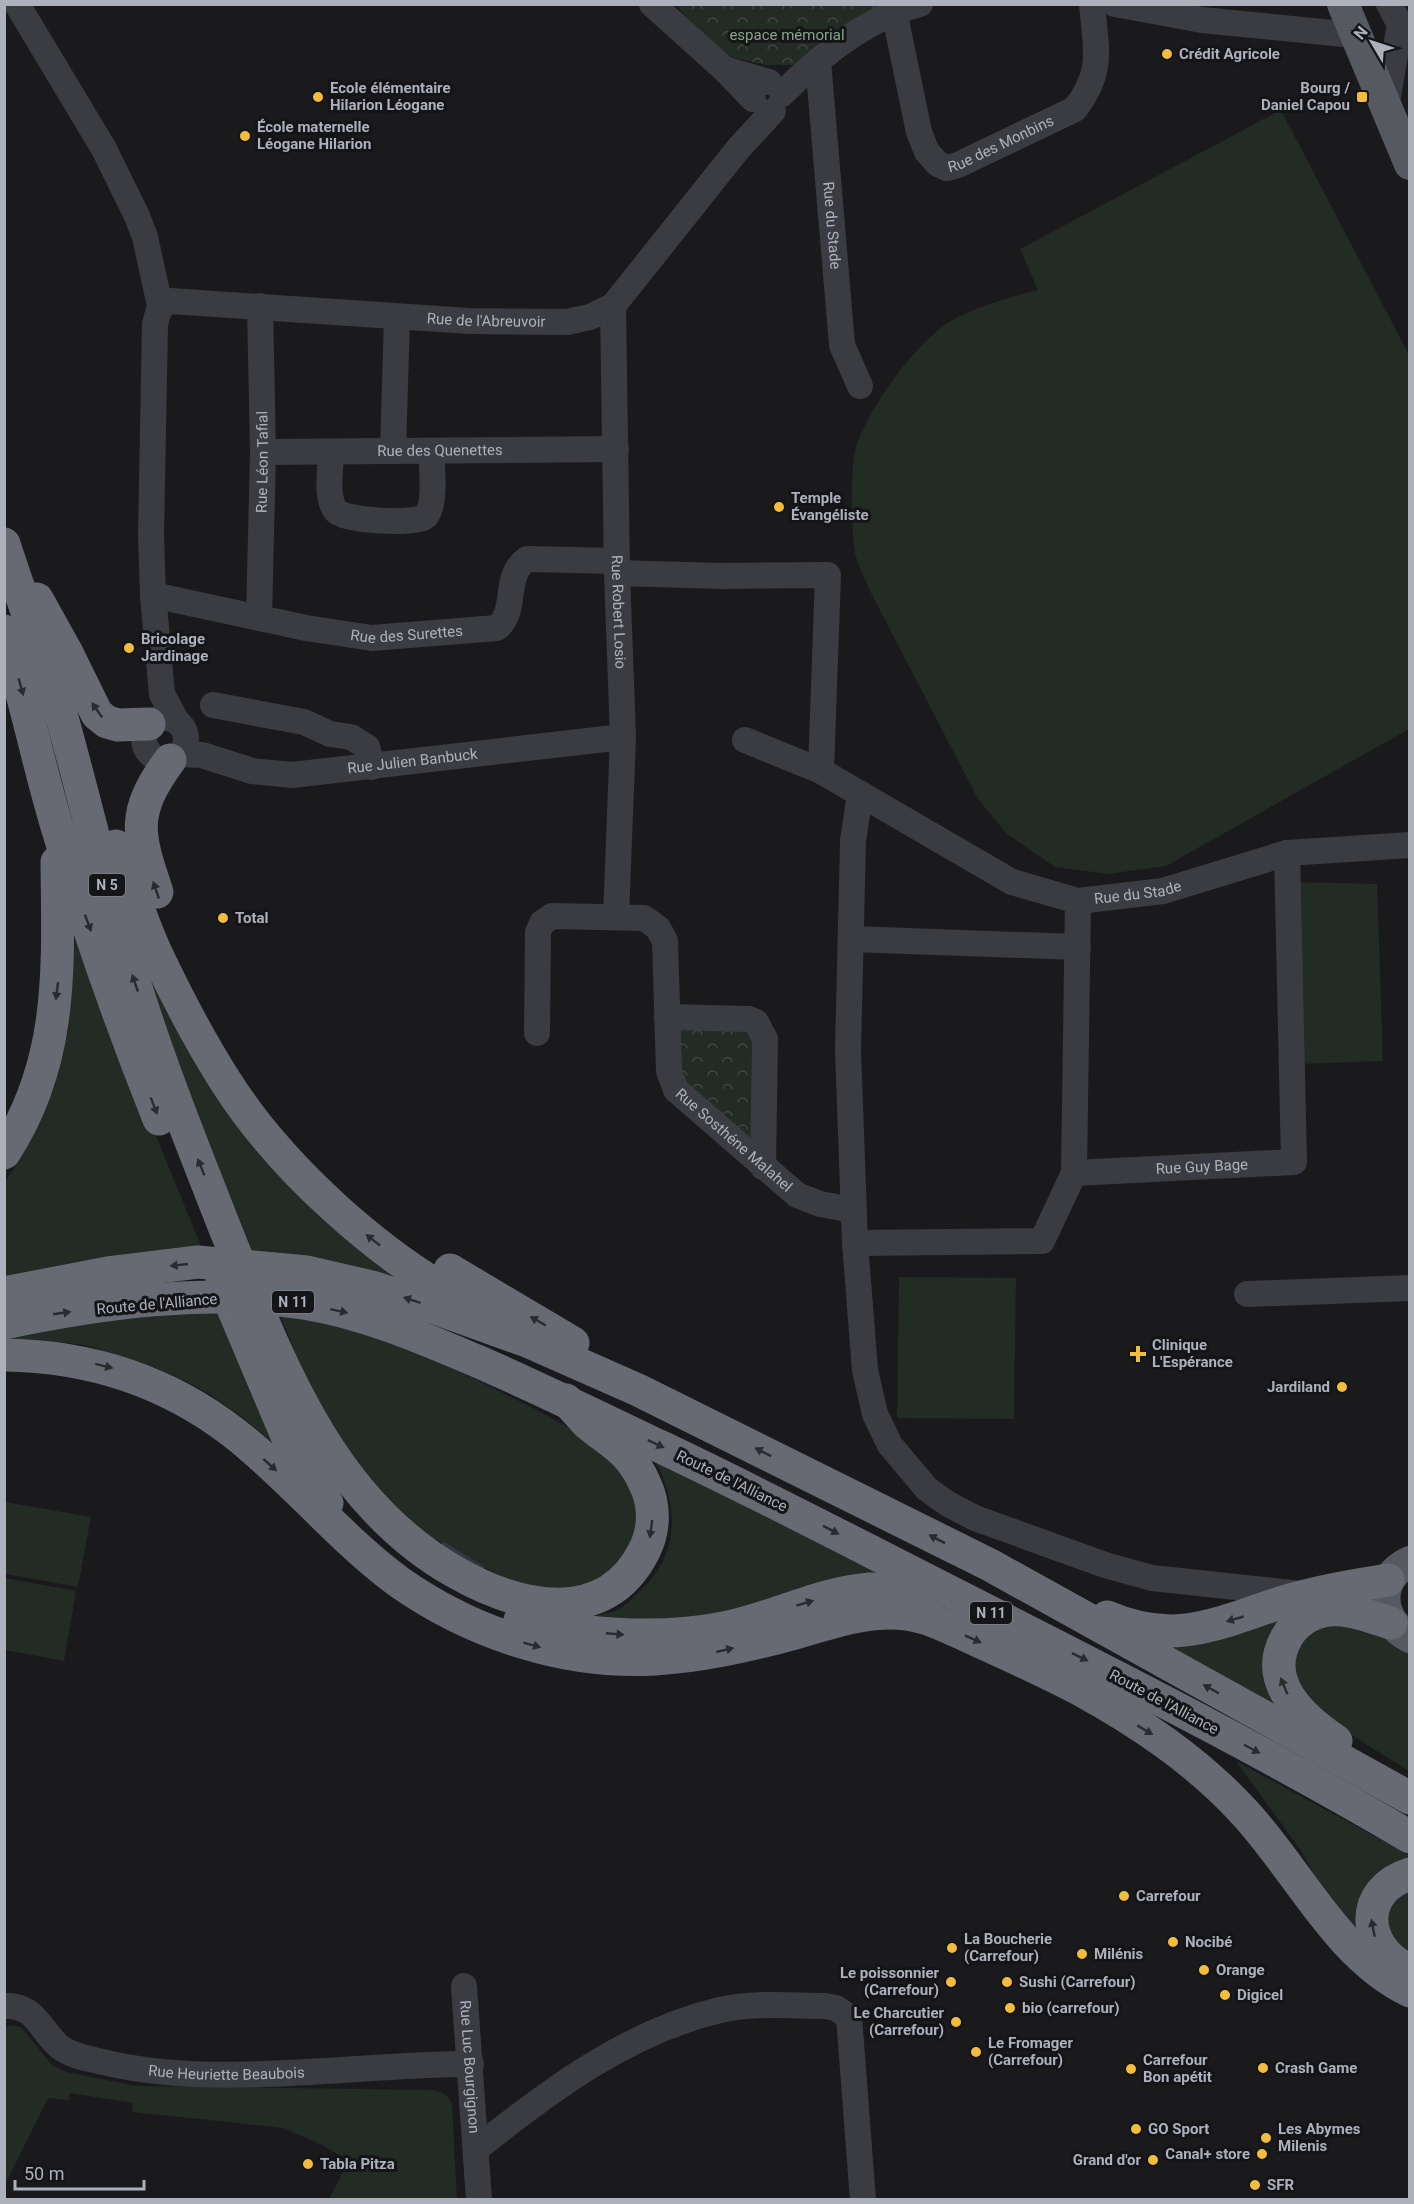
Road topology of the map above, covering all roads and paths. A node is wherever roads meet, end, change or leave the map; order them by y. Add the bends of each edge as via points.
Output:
1 (17, 4) edge
2 (652, 4) edge
3 (920, 4) edge
4 (1092, 4) edge
5 (1114, 4) edge
6 (1342, 4) edge
7 (1389, 4) edge
8 (894, 10) junction
9 (1354, 35) junction
10 (810, 68) junction
11 (768, 96) junction
12 (1386, 108) junction
13 (1410, 164) edge
14 (160, 306) junction
15 (260, 306) junction
16 (613, 306) junction
17 (397, 318) junction
18 (860, 386) dead end
19 (616, 449) junction
20 (393, 451) junction
21 (263, 452) junction
22 (331, 452) junction
23 (431, 452) junction
24 (4, 530) edge
25 (12, 556) edge
26 (617, 567) junction
27 (153, 595) junction
28 (259, 618) junction
29 (4, 631) edge
30 (213, 705) dead end
31 (623, 737) junction
32 (174, 739) junction
33 (745, 740) dead end
34 (372, 767) junction
35 (821, 771) junction
36 (860, 794) junction
37 (57, 827) junction
38 (1410, 845) edge
39 (1287, 853) junction
40 (1078, 901) junction
41 (616, 917) junction
42 (851, 939) junction
43 (1078, 947) junction
44 (668, 1017) junction
45 (537, 1034) dead end
46 (4, 1153) edge
47 (763, 1167) junction
48 (1074, 1173) junction
49 (854, 1210) junction
50 (210, 1221) junction
51 (855, 1243) junction
52 (1410, 1288) edge
53 (4, 1293) edge
54 (1248, 1294) dead end
55 (4, 1323) edge
56 (526, 1341) junction
57 (258, 1342) junction
58 (4, 1355) edge
59 (638, 1390) junction
60 (566, 1400) junction
61 (355, 1544) junction
62 (990, 1565) junction
63 (1399, 1571) edge
64 (1311, 1595) junction
65 (1400, 1630) edge
66 (1045, 1640) junction
67 (1410, 1786) edge
68 (1410, 1798) edge
69 (1410, 1837) edge
70 (1410, 1874) edge
71 (1410, 1970) edge
72 (464, 1986) dead end
73 (1410, 1991) edge
74 (4, 2006) edge
75 (471, 2064) junction
76 (476, 2149) junction
77 (479, 2199) edge
78 (863, 2199) edge

1 - 14 street via 104,149 137,216
2 - 11 street via 723,68
3 - 8 street
4 - 8 street, Rue des Monbins via 1097,65 1088,92 1075,109 947,168 927,152 920,132
5 - 9 street via 1202,20
6 - 9 main road
7 - 12 street via 1399,30
8 - 10 street
9 - 12 main road
10 - 11 street
10 - 18 street, Rue du Stade via 842,345
11 - 16 street, Rue de l'Abreuvoir via 738,149
12 - 13 main road
14 - 15 street, Rue de l'Abreuvoir via 170,301
14 - 27 street via 155,335
15 - 17 street, Rue de l'Abreuvoir
15 - 21 street, Rue Léon Tafial
16 - 17 street, Rue de l'Abreuvoir via 567,322
16 - 19 street, Rue Robert Losio
17 - 20 street
19 - 23 street, Rue des Quenettes
19 - 26 street, Rue Robert Losio
20 - 22 street, Rue des Quenettes
20 - 23 street, Rue des Quenettes
21 - 22 street, Rue des Quenettes
21 - 28 street, Rue Léon Tafial
22 - 23 street via 331,497 335,510 342,517 398,520 421,519 426,515 433,477
24 - 25 highway
32 -> 25 highway via 107,722 97,714
50 -> 25 highway, N 5 via 129,964
56 -> 25 highway via 422,1276 369,1237 292,1164 226,1082 158,956
26 - 28 street, Rue des Surettes via 527,559 516,571 507,616 497,628 372,638
26 - 31 street, Rue Robert Losio
26 - 35 street, Rue des Surettes via 722,576 828,575
27 - 28 street, Rue des Surettes
27 - 32 street via 162,694
29 -> 37 highway, N 5
30 - 34 street via 304,722 330,734 351,736 368,747
31 - 34 street, Rue Julien Banbuck
31 - 41 street, Rue Robert Losio
32 - 34 street, Rue Julien Banbuck via 252,771 272,774
59 -> 32 highway via 562,1335 424,1252 331,1180 265,1104 215,1030 177,952 140,844 142,806
33 - 35 street, Rue du Stade
35 - 36 street, Rue du Stade
36 - 40 street, Rue du Stade via 1012,882
36 - 42 street via 853,841
37 -> 46 highway via 58,981 53,1025 29,1108
37 -> 50 highway, N 5 via 127,1036
38 - 39 street, Rue du Stade
39 - 40 street, Rue du Stade via 1163,891
39 - 48 street, Rue Guy Bage via 1294,1162
40 - 43 street
41 - 44 street, Rue Sosthéne Malahel via 644,918 662,935
41 - 45 street, Rue Sosthéne Malahel via 552,916 542,923 538,932
42 - 43 street
42 - 49 street via 848,1050
43 - 48 street
44 - 47 street, Rue Sosthéne Malahel via 669,1071 676,1090
44 - 47 street via 749,1019 761,1029 765,1039
47 - 49 street, Rue Sosthéne Malahel via 797,1195
48 - 51 street via 1042,1241
49 - 51 street
50 - 57 highway, N 5
51 - 64 street via 865,1370 875,1414 890,1444 927,1489 975,1518 1152,1578
52 - 54 street
56 -> 53 highway, N 11 via 372,1287 307,1272 198,1263 108,1272
55 -> 60 highway, Route de l'Alliance / N 11 via 112,1306 206,1297 300,1303 393,1326
56 - 59 highway, N 11
60 -> 57 highway via 632,1460 645,1484 652,1514 648,1542 623,1582 608,1594 577,1605 547,1604 494,1590 456,1573 418,1548 344,1473
57 - 61 highway via 290,1443
57 -> 66 highway via 324,1474 375,1532 435,1582 504,1616 559,1628 644,1636 725,1628 827,1596 872,1589 929,1599
58 -> 61 highway via 88,1362 163,1390 234,1433
62 -> 59 highway, N 11
60 -> 66 highway, Route de l'Alliance / N 11 via 771,1499
61 -> 73 highway via 399,1582 471,1622 525,1643 577,1655 649,1661 699,1656 856,1617 904,1613 933,1620 1079,1689 1169,1744 1204,1771 1286,1861 1346,1941 1393,1983
64 -> 62 highway via 1192,1631 1169,1632 1123,1624
68 -> 62 highway, N 11
63 - 64 highway
63 - 65 main road via 1383,1602
67 -> 65 highway via 1310,1721 1292,1702 1278,1671 1278,1656 1285,1639 1311,1614 1335,1610
66 -> 69 highway, Route de l'Alliance / N 11 via 1346,1799
71 -> 70 highway via 1384,1953 1375,1940 1371,1917 1379,1897
72 - 75 street, Rue Luc Bourgignon
74 - 75 street, Rue Heuriette Beaubois via 29,2011 70,2054 146,2069 222,2074
75 - 76 street, Rue Luc Bourgignon
76 - 77 street, Rue Luc Bourgignon
76 - 78 street via 581,2072 632,2042 720,2010 825,2006 849,2017

